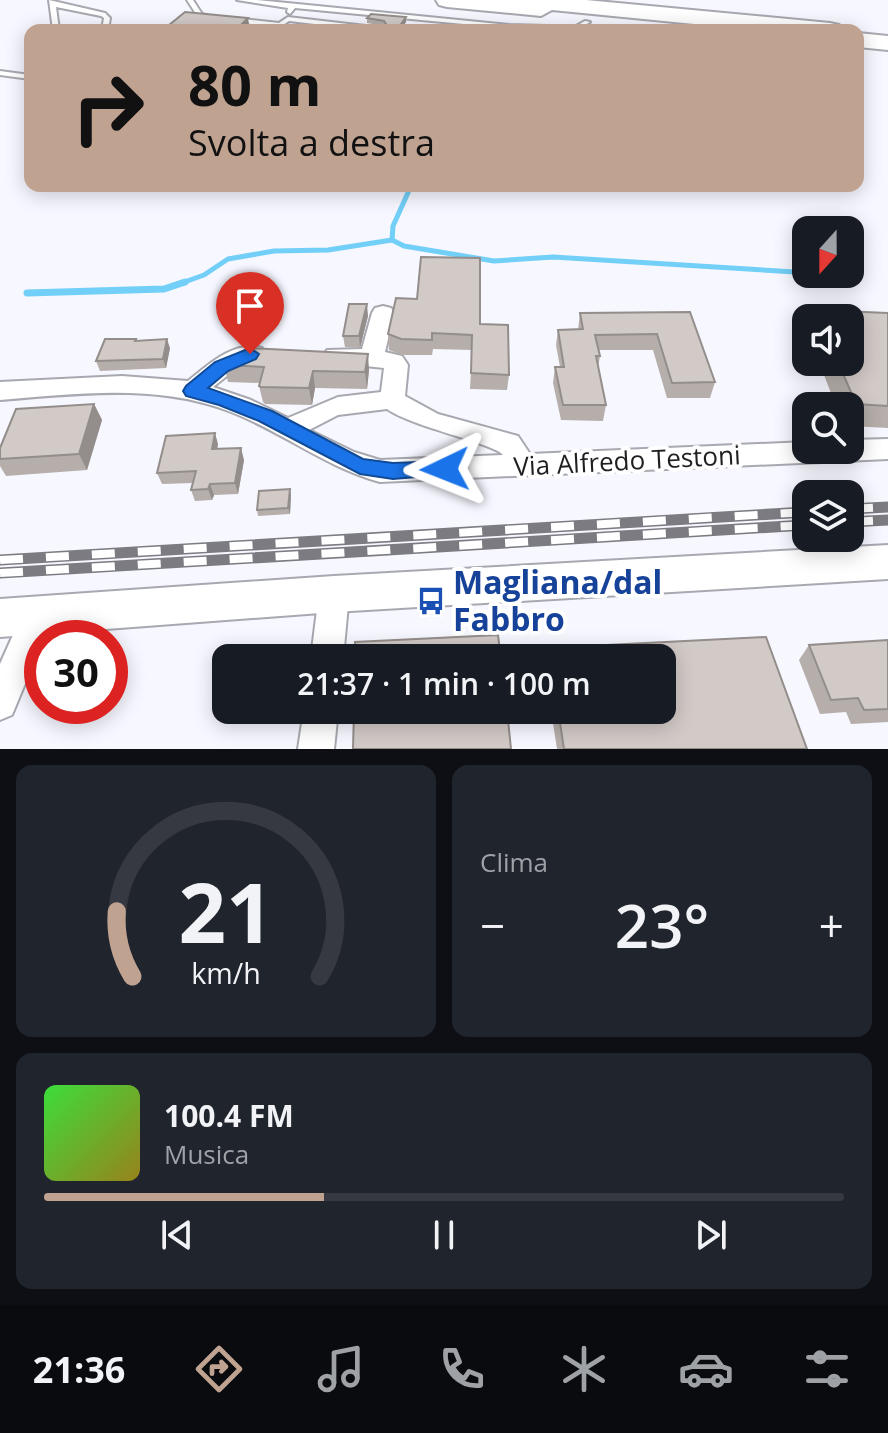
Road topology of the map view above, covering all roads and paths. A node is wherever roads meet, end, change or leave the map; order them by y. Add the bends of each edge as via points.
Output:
1 (190, 0) edge
2 (240, 0) edge
3 (447, 0) edge
4 (514, 0) edge
5 (53, 2) edge
6 (292, 6) junction
7 (651, 16) junction
8 (581, 17) edge
9 (288, 19) junction
10 (55, 24) edge
11 (106, 24) edge
12 (271, 24) edge
13 (281, 24) edge
14 (331, 24) edge
15 (485, 24) edge
16 (559, 24) edge
17 (712, 24) edge
18 (753, 24) edge
19 (864, 33) edge
20 (888, 35) edge
21 (864, 41) edge
22 (888, 43) edge
23 (0, 73) edge
24 (24, 76) edge
25 (383, 313) dead end
26 (280, 355) edge
27 (311, 356) edge
28 (372, 357) junction
29 (0, 391) edge
30 (192, 391) junction
31 (392, 400) junction
32 (290, 429) junction
33 (888, 449) edge
34 (523, 465) junction
35 (888, 562) edge
36 (334, 594) junction
37 (18, 617) edge
38 (329, 644) edge
39 (0, 703) edge
40 (319, 724) edge
41 (316, 749) edge

1 - 12 lane via 200,16
2 - 6 lane
3 - 7 highway
4 - 7 highway
5 - 10 lane
5 - 11 lane via 103,14
6 - 9 lane
6 - 15 lane
7 - 8 highway
7 - 17 highway
7 - 18 highway
8 - 16 highway
9 - 13 lane
9 - 14 lane
19 - 20 highway
21 - 22 highway
23 - 24 lane
25 - 28 street
26 - 30 street via 237,358
27 - 28 street
28 - 31 street via 396,365
29 - 30 street, Via Alfredo Testoni via 127,383
30 - 32 street, Via Alfredo Testoni via 241,405
31 - 32 street via 336,404
31 - 34 street via 425,420 509,443
32 - 34 street, Via Alfredo Testoni via 351,463 380,471
33 - 34 street, Via Alfredo Testoni
35 - 36 main road
36 - 37 main road
36 - 38 street
37 - 39 street
40 - 41 street

